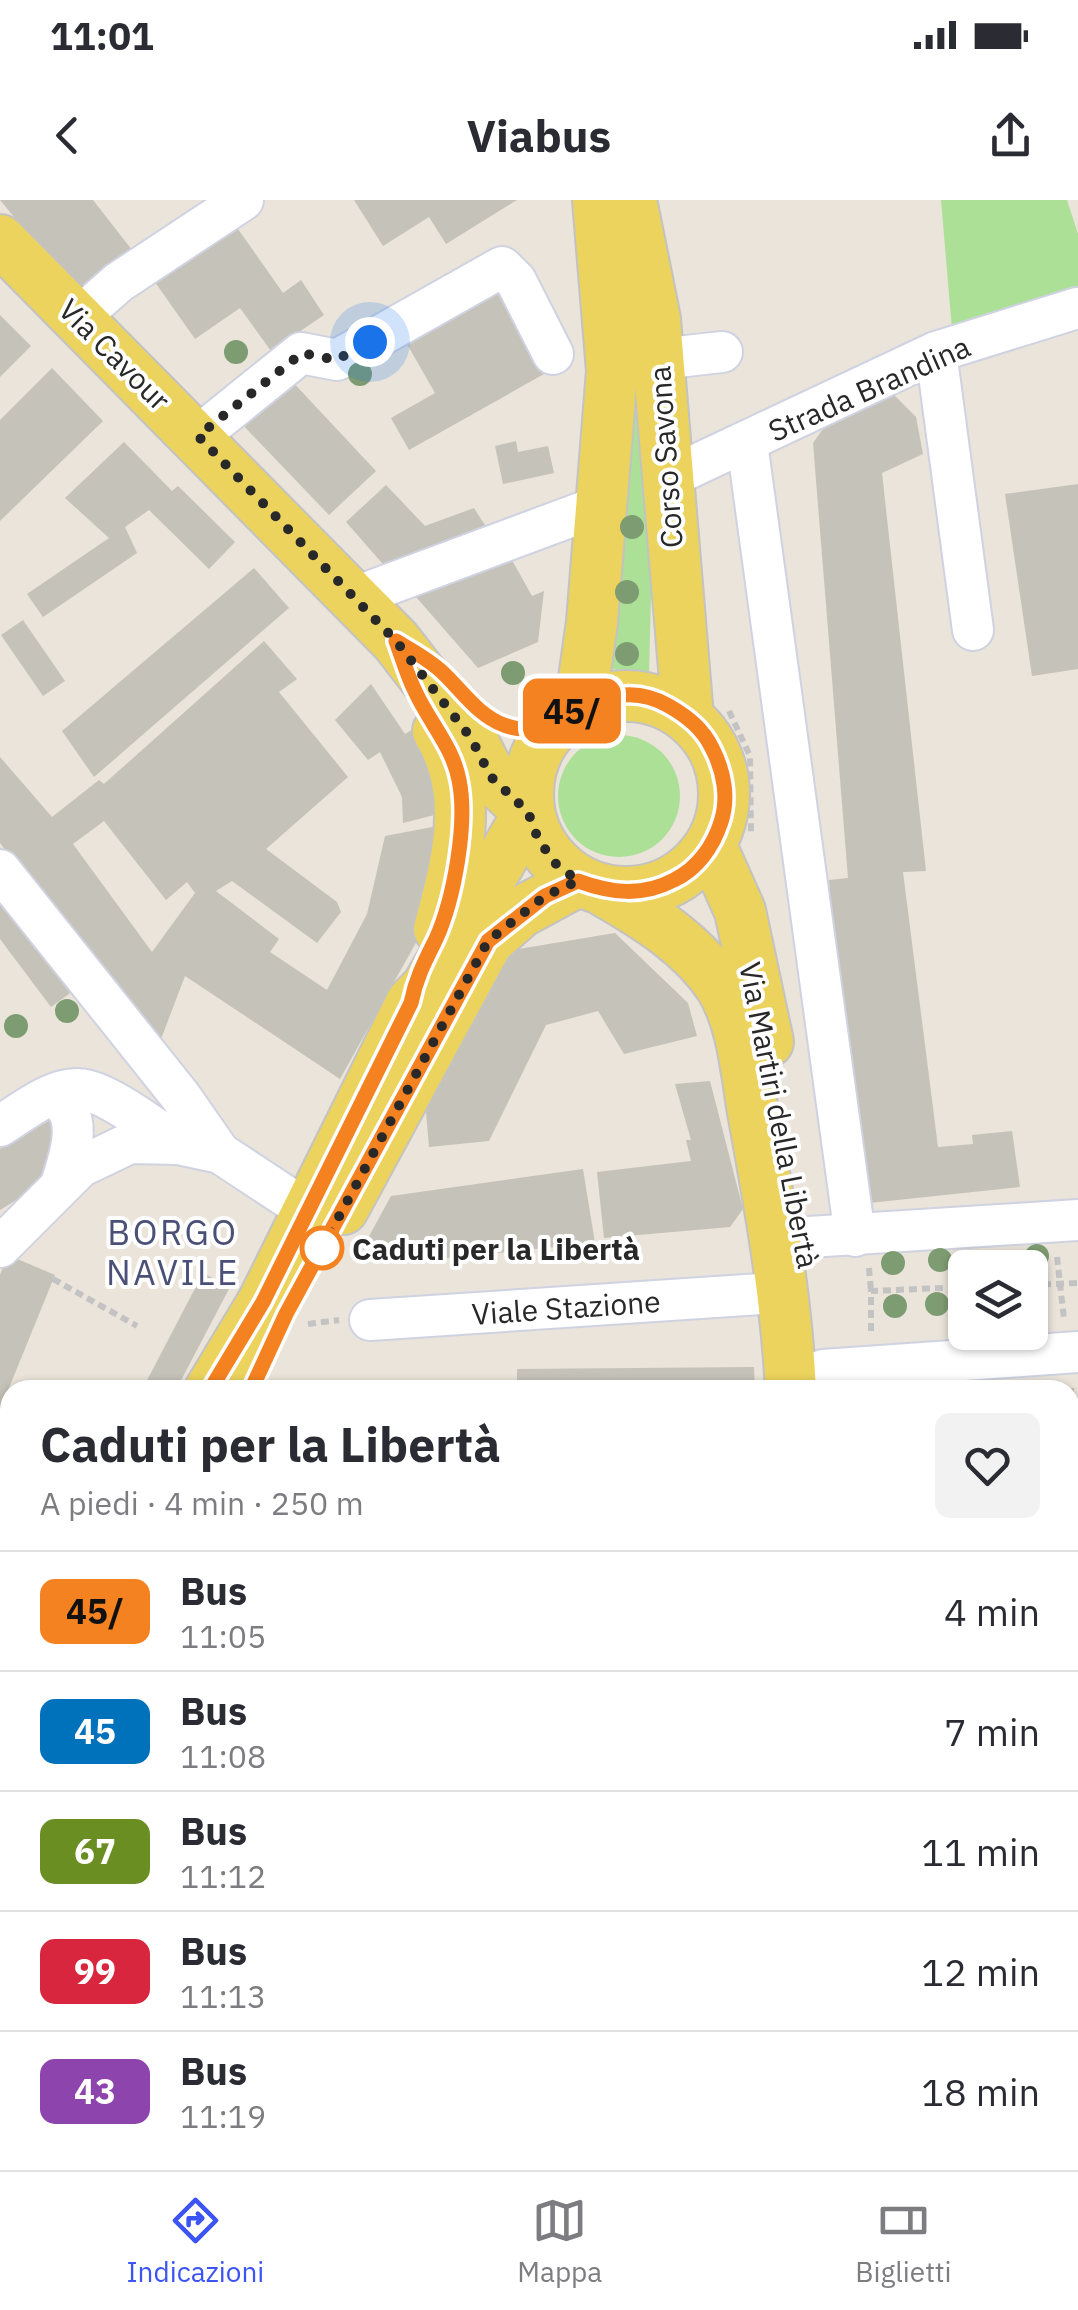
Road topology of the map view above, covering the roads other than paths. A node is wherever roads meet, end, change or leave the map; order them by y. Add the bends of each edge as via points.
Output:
1 (243, 200) edge
2 (598, 200) edge
3 (631, 200) edge
4 (0, 240) edge
5 (1077, 308) edge
6 (78, 318) junction
7 (722, 352) dead end
8 (936, 352) junction
9 (553, 354) dead end
10 (659, 359) junction
11 (198, 436) junction
12 (748, 443) junction
13 (666, 480) junction
14 (602, 504) junction
15 (355, 597) junction
16 (972, 630) dead end
17 (396, 641) junction
18 (567, 716) junction
19 (688, 717) junction
20 (528, 812) junction
21 (711, 846) junction
22 (0, 870) edge
23 (591, 886) junction
24 (411, 1003) junction
25 (52, 1096) junction
26 (0, 1126) edge
27 (178, 1144) junction
28 (220, 1153) junction
29 (62, 1182) junction
30 (305, 1208) junction
31 (1067, 1233) edge
32 (832, 1237) junction
33 (0, 1246) edge
34 (761, 1294) dead end
35 (370, 1320) dead end
36 (1072, 1344) edge
37 (828, 1379) edge
38 (216, 1380) edge
39 (256, 1380) edge

1 - 6 street via 119,282
2 - 14 main road, Corso Savona via 612,370
3 - 10 main road, Corso Savona
4 - 6 main road, Via Cavour
5 - 8 street, Strada Brandina
6 - 11 main road, Via Cavour
7 - 10 street
8 - 12 street, Strada Brandina
8 - 16 street
9 - 11 street via 502,267 336,360 302,353
10 - 13 main road, Corso Savona
11 - 15 main road, Via Cavour
12 - 13 street, Strada Brandina
12 - 32 street
13 - 19 main road, Corso Savona
14 - 15 street
14 - 18 main road, Corso Savona via 592,622
15 - 17 main road, Via Cavour
17 - 18 main road, Via Cavour via 505,726 525,730
17 - 20 main road, Via Cavour via 471,738 491,777
17 - 24 main road via 415,692 448,748 462,808 448,896
18 - 19 main road via 607,697 635,695
18 - 20 main road via 534,756
19 - 21 main road via 720,764 724,806
20 - 23 main road via 546,851
20 - 24 main road via 428,987
21 - 23 main road via 679,878 658,888 632,893
21 - 32 main road, Via Martiri della Libertà via 740,911
22 - 28 street
23 - 37 main road via 655,921 720,986 738,1030 786,1293
23 - 39 main road via 503,925 478,956
24 - 30 main road
25 - 26 street
25 - 27 street via 80,1088 102,1096
25 - 29 street via 71,1113 72,1146
27 - 28 street
27 - 29 street via 130,1143
28 - 30 street
29 - 33 street
30 - 38 main road via 263,1302
31 - 32 street
32 - 37 main road, Via Martiri della Libertà
34 - 35 street, Viale Stazione
36 - 37 street

